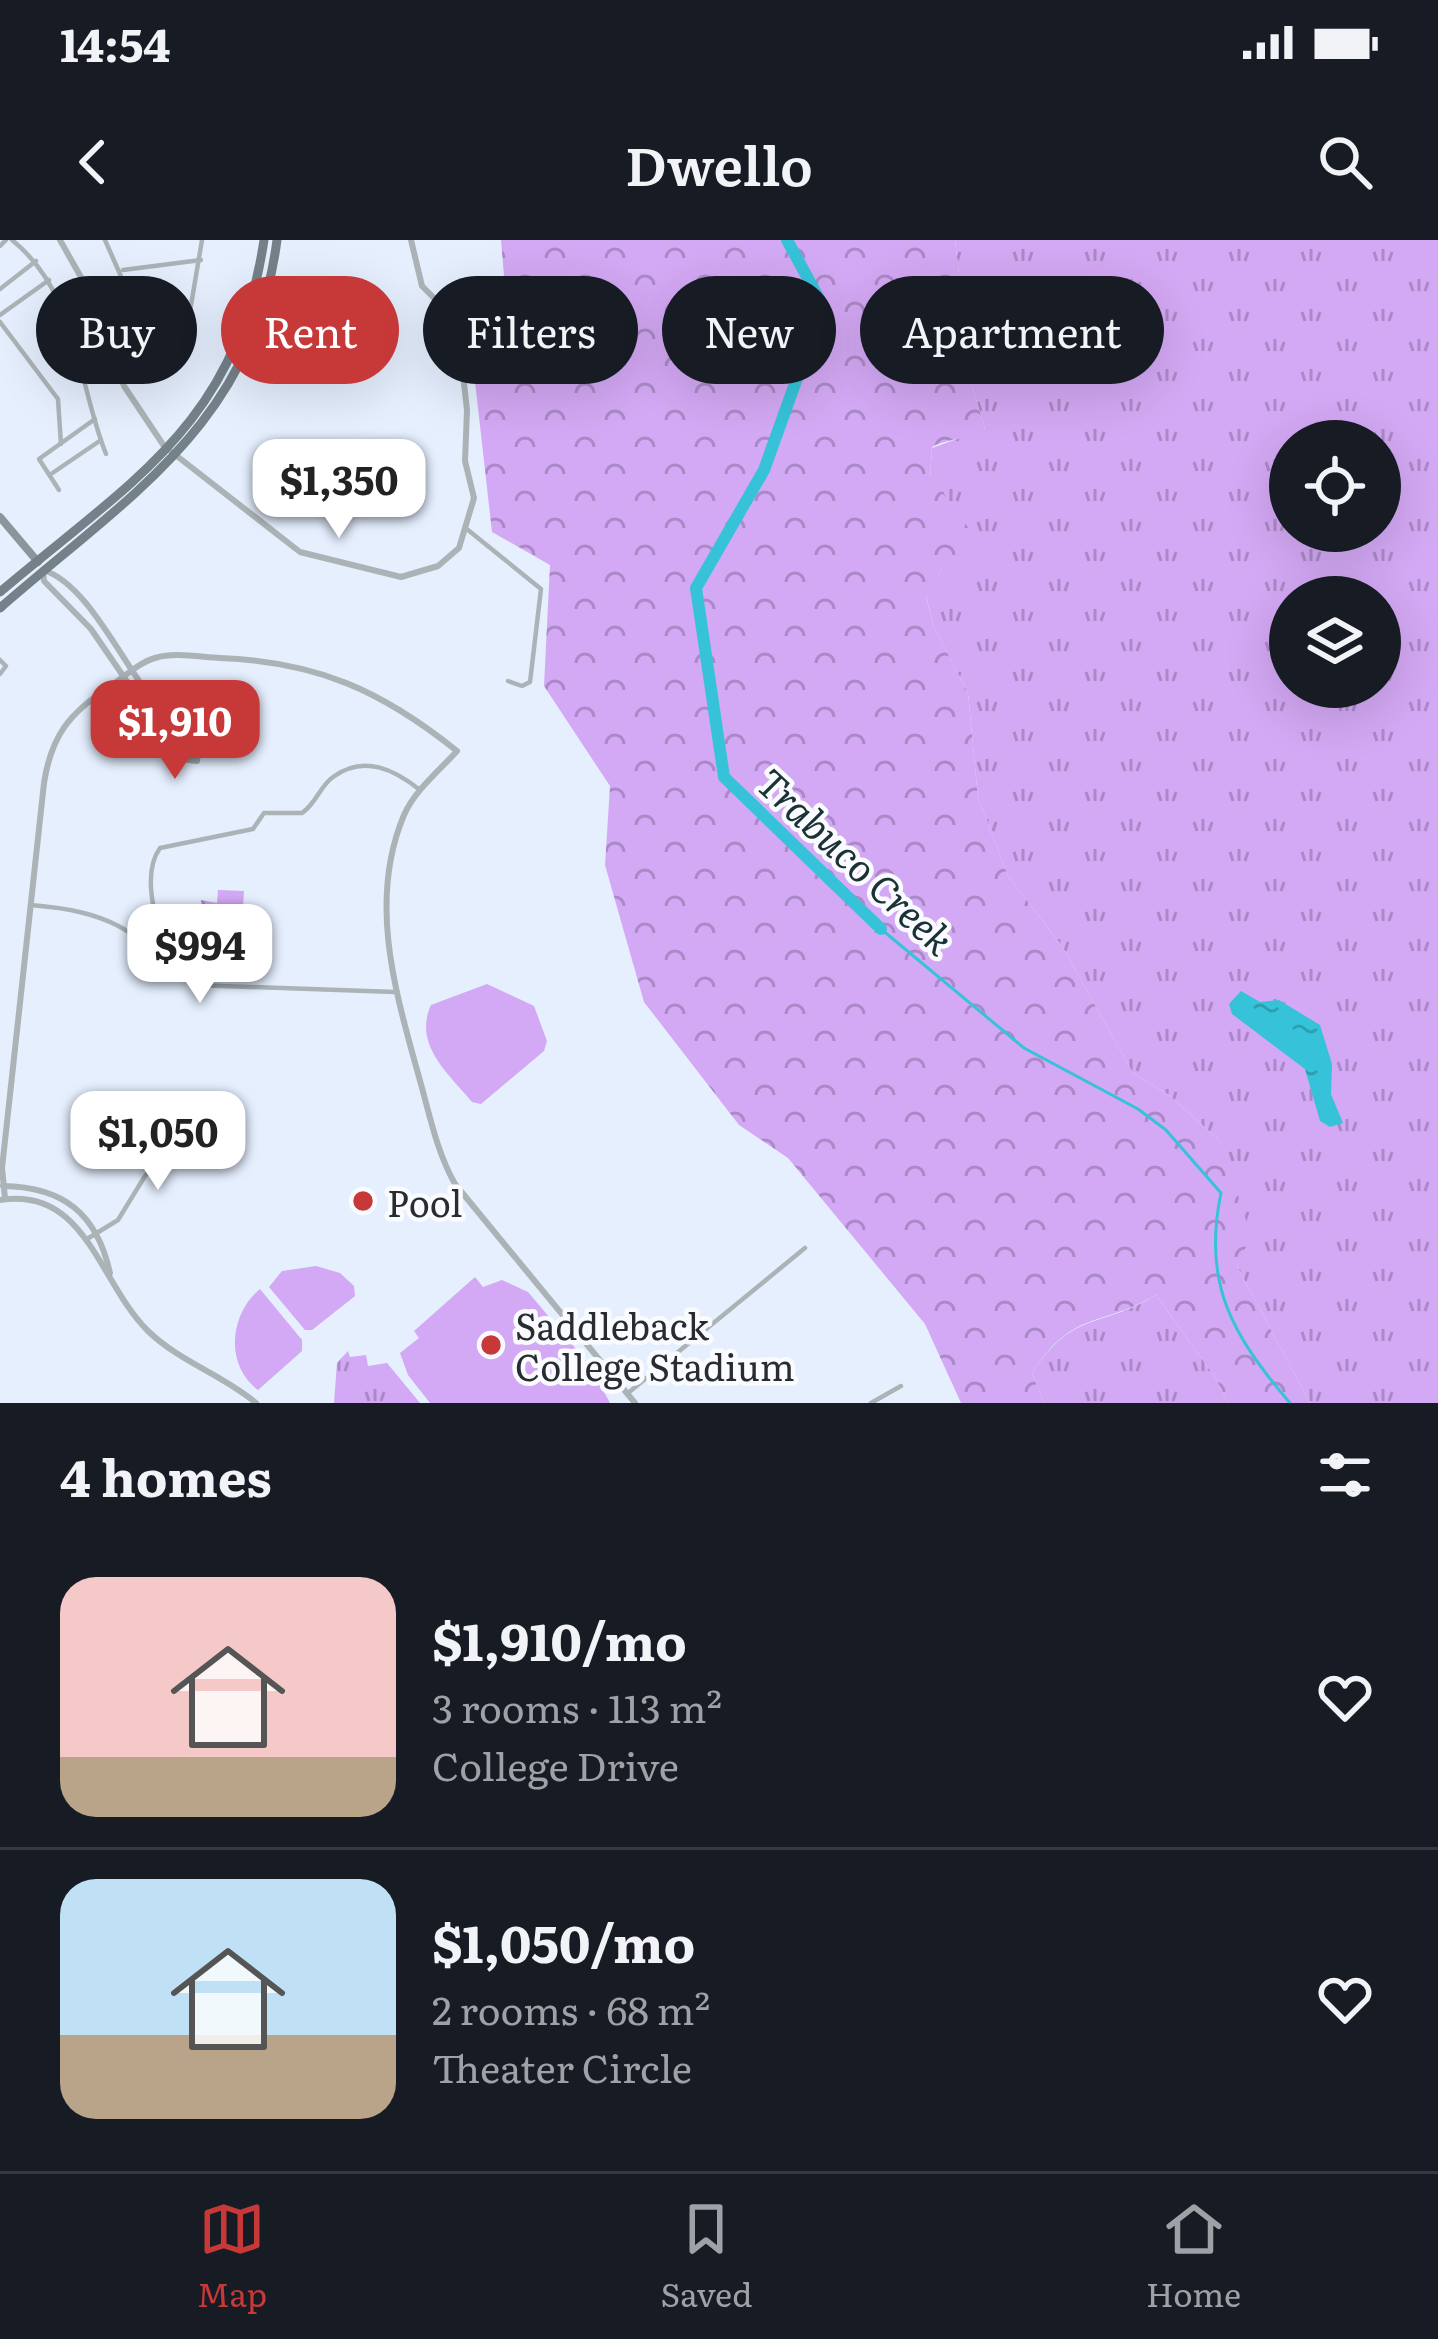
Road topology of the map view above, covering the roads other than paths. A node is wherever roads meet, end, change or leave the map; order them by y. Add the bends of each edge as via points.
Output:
1 (60, 240) edge
2 (105, 240) edge
3 (202, 240) edge
4 (263, 240) edge
5 (277, 240) edge
6 (411, 240) edge
7 (6, 242) edge
8 (201, 260) junction
9 (36, 261) junction
10 (122, 270) junction
11 (46, 276) edge
12 (81, 276) edge
13 (124, 276) edge
14 (197, 279) edge
15 (0, 289) edge
16 (36, 290) edge
17 (0, 318) edge
18 (85, 384) edge
19 (123, 384) edge
20 (95, 418) junction
21 (101, 440) junction
22 (61, 444) junction
23 (172, 453) junction
24 (106, 454) dead end
25 (49, 476) junction
26 (59, 490) dead end
27 (0, 517) edge
28 (468, 530) junction
29 (40, 566) junction
30 (0, 592) edge
31 (0, 608) edge
32 (0, 660) edge
33 (133, 670) junction
34 (0, 674) edge
35 (123, 678) junction
36 (508, 682) dead end
37 (188, 740) junction
38 (178, 752) junction
39 (420, 790) junction
40 (31, 904) junction
41 (164, 959) junction
42 (395, 992) junction
43 (185, 1134) dead end
44 (2, 1186) edge
45 (3, 1199) edge
46 (98, 1232) junction
47 (88, 1239) junction
48 (805, 1248) dead end
49 (111, 1280) junction
50 (901, 1387) dead end
51 (628, 1394) junction
52 (256, 1403) edge
53 (635, 1403) edge
54 (871, 1403) edge

1 - 12 street
2 - 10 street
3 - 8 street
4 - 23 main road via 247,318 224,375
5 - 23 main road via 244,361 217,407
6 - 28 street via 422,286 457,321 474,498
7 - 9 street
8 - 10 street
8 - 14 street
9 - 11 street
9 - 15 street
10 - 13 street
16 - 17 street
17 - 22 street via 58,399
18 - 20 street
19 - 23 street
20 - 21 street
20 - 22 street
21 - 24 street
21 - 25 street
22 - 25 street via 39,459
23 - 28 street via 313,557 414,575 449,558
23 - 29 main road
25 - 26 street
27 - 29 main road
28 - 36 street via 541,589 530,682
29 - 30 main road
29 - 31 main road
29 - 33 street via 92,613
29 - 35 street
32 - 34 street
33 - 35 street
33 - 37 street
33 - 39 street via 165,656 281,661 338,677 457,751
35 - 38 street
35 - 40 street via 75,712 55,739
37 - 38 street
37 - 38 street via 200,748 197,761 183,762
39 - 41 street via 388,767 362,767 332,777 302,813 264,813 253,829 160,848 154,918
39 - 42 street via 402,821 388,902
40 - 41 street via 103,914
40 - 44 street
41 - 42 street via 193,985
42 - 51 street via 454,1184
43 - 46 street via 118,1220
44 - 45 street
44 - 46 street via 58,1195
45 - 47 street via 60,1210
46 - 47 street
46 - 49 street
47 - 49 street
48 - 51 street
49 - 52 street via 166,1347
50 - 54 street
51 - 53 street

